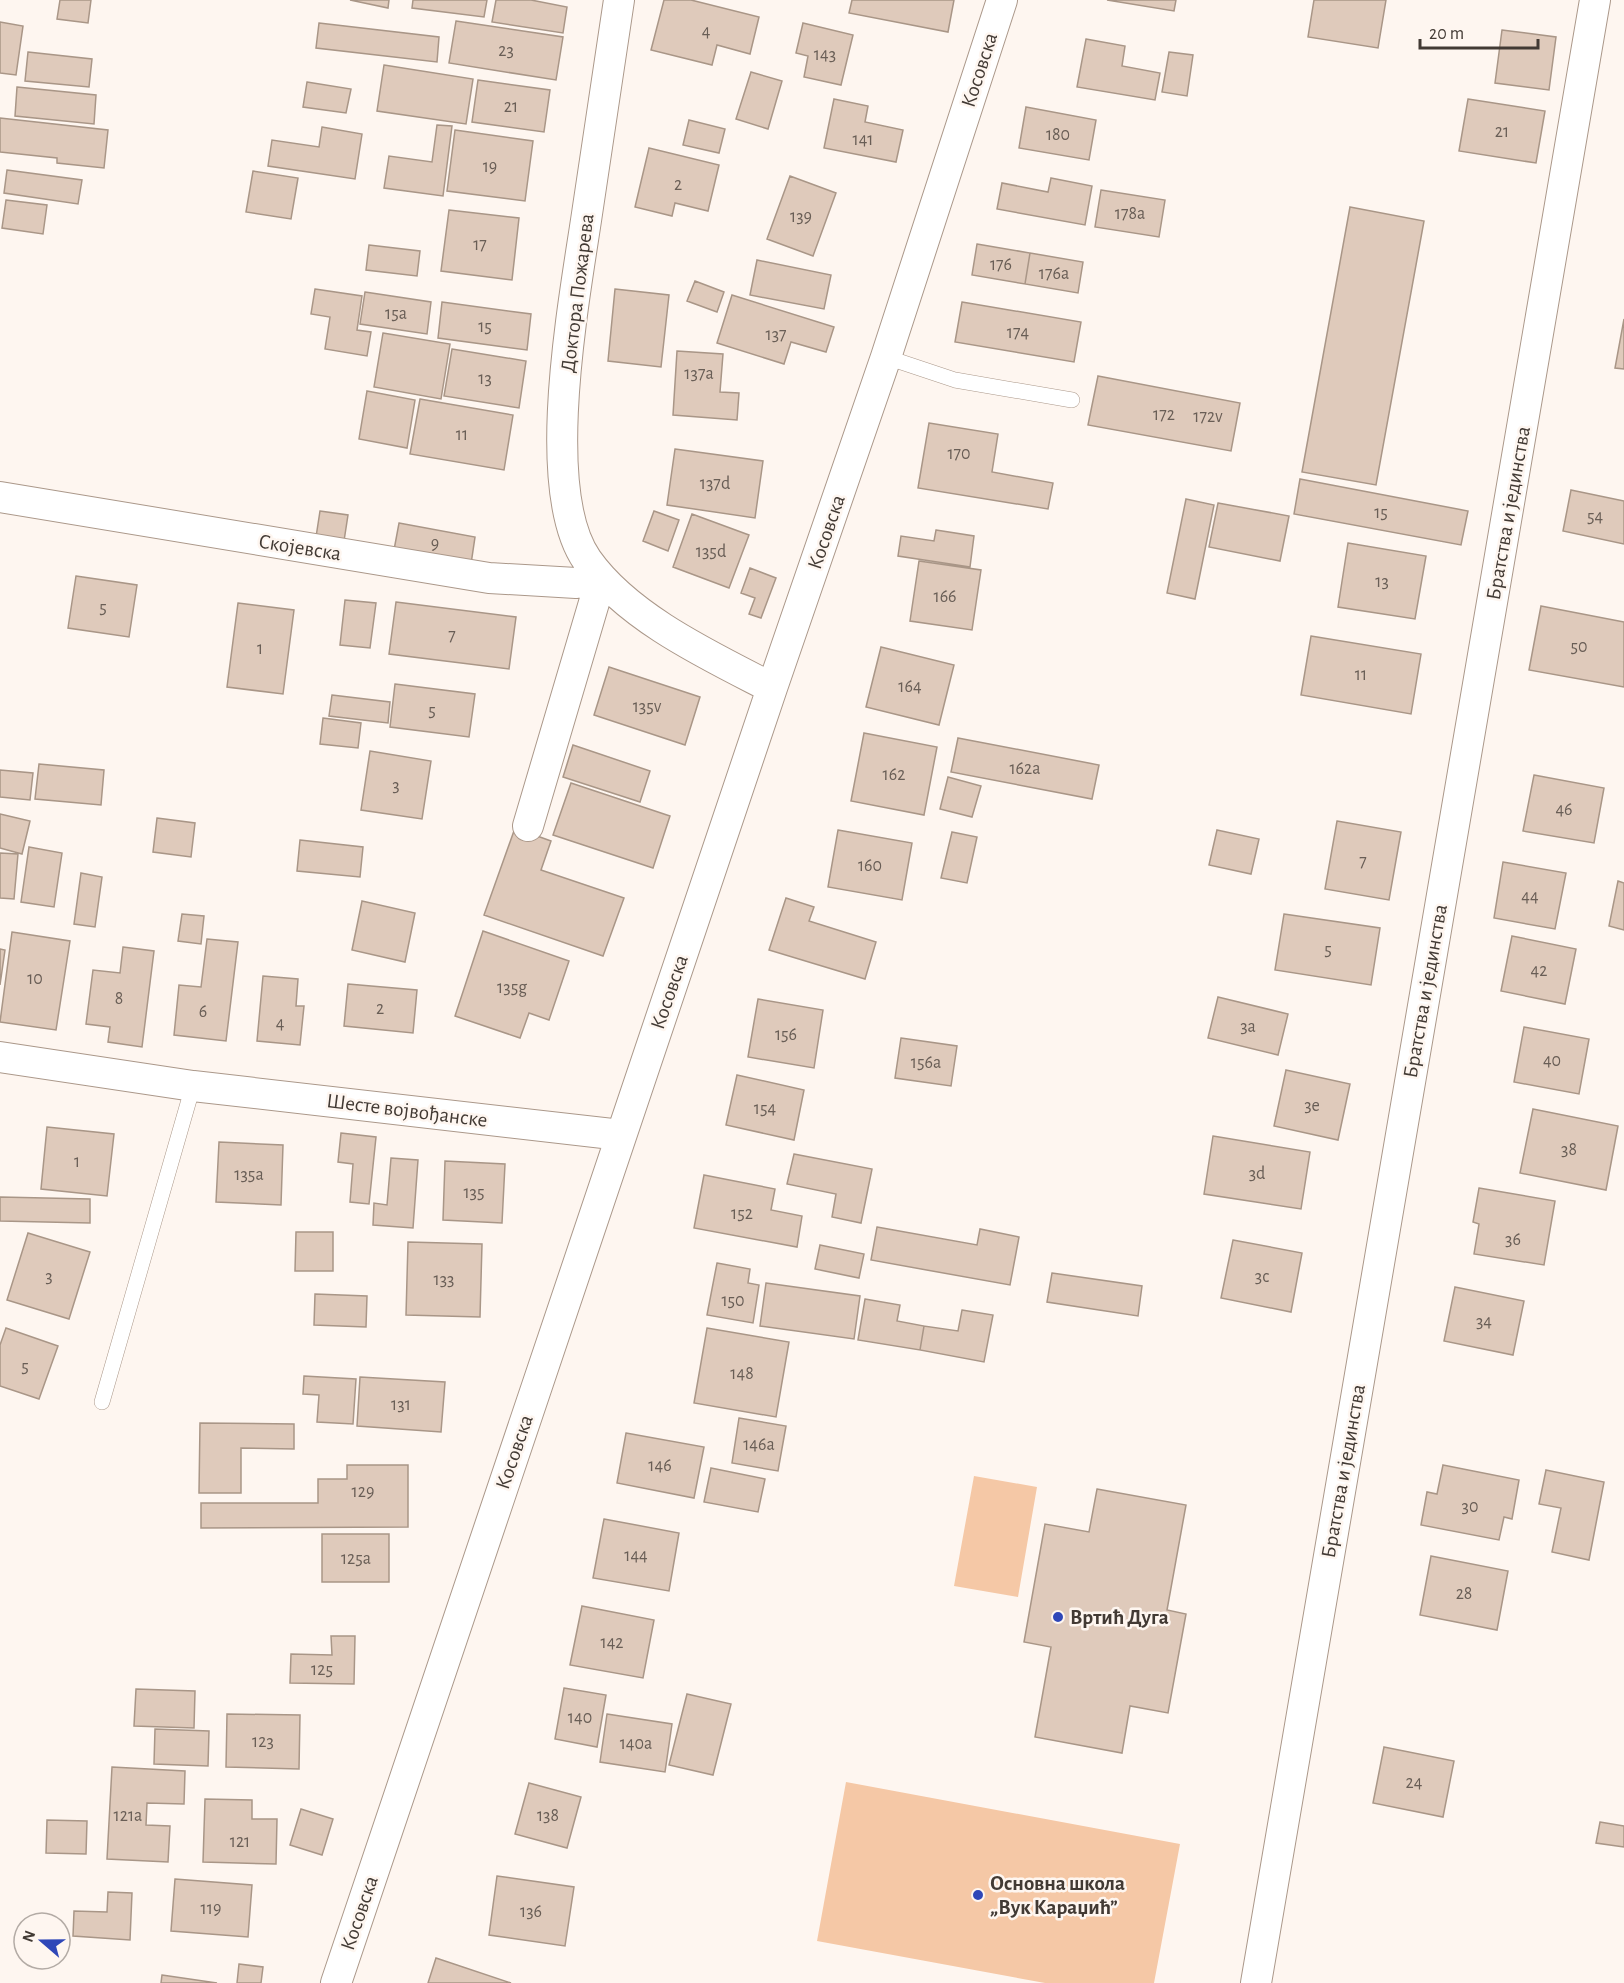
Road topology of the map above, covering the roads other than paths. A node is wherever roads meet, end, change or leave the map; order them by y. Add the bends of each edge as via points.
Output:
1 (619, 0) edge
2 (1002, 0) edge
3 (1595, 0) edge
4 (886, 357) junction
5 (1072, 400) dead end
6 (0, 497) edge
7 (601, 579) junction
8 (772, 688) junction
9 (528, 826) dead end
10 (0, 1058) edge
11 (193, 1086) junction
12 (621, 1135) junction
13 (102, 1402) dead end
14 (336, 1983) edge
15 (1256, 1983) edge

1 - 7 street, Доктора Пожарева via 570,334 564,403 566,503 576,539
2 - 4 street, Косовска
3 - 15 street, Братства и јединства
4 - 5 lane via 954,380
4 - 8 street, Косовска
6 - 7 street, Скојевска via 489,578 576,583
7 - 8 street, Доктора Пожарева via 662,627
7 - 9 street
8 - 12 street, Косовска
10 - 11 street, Шесте војвођанске
11 - 12 street, Шесте војвођанске
11 - 13 lane
12 - 14 street, Косовска

